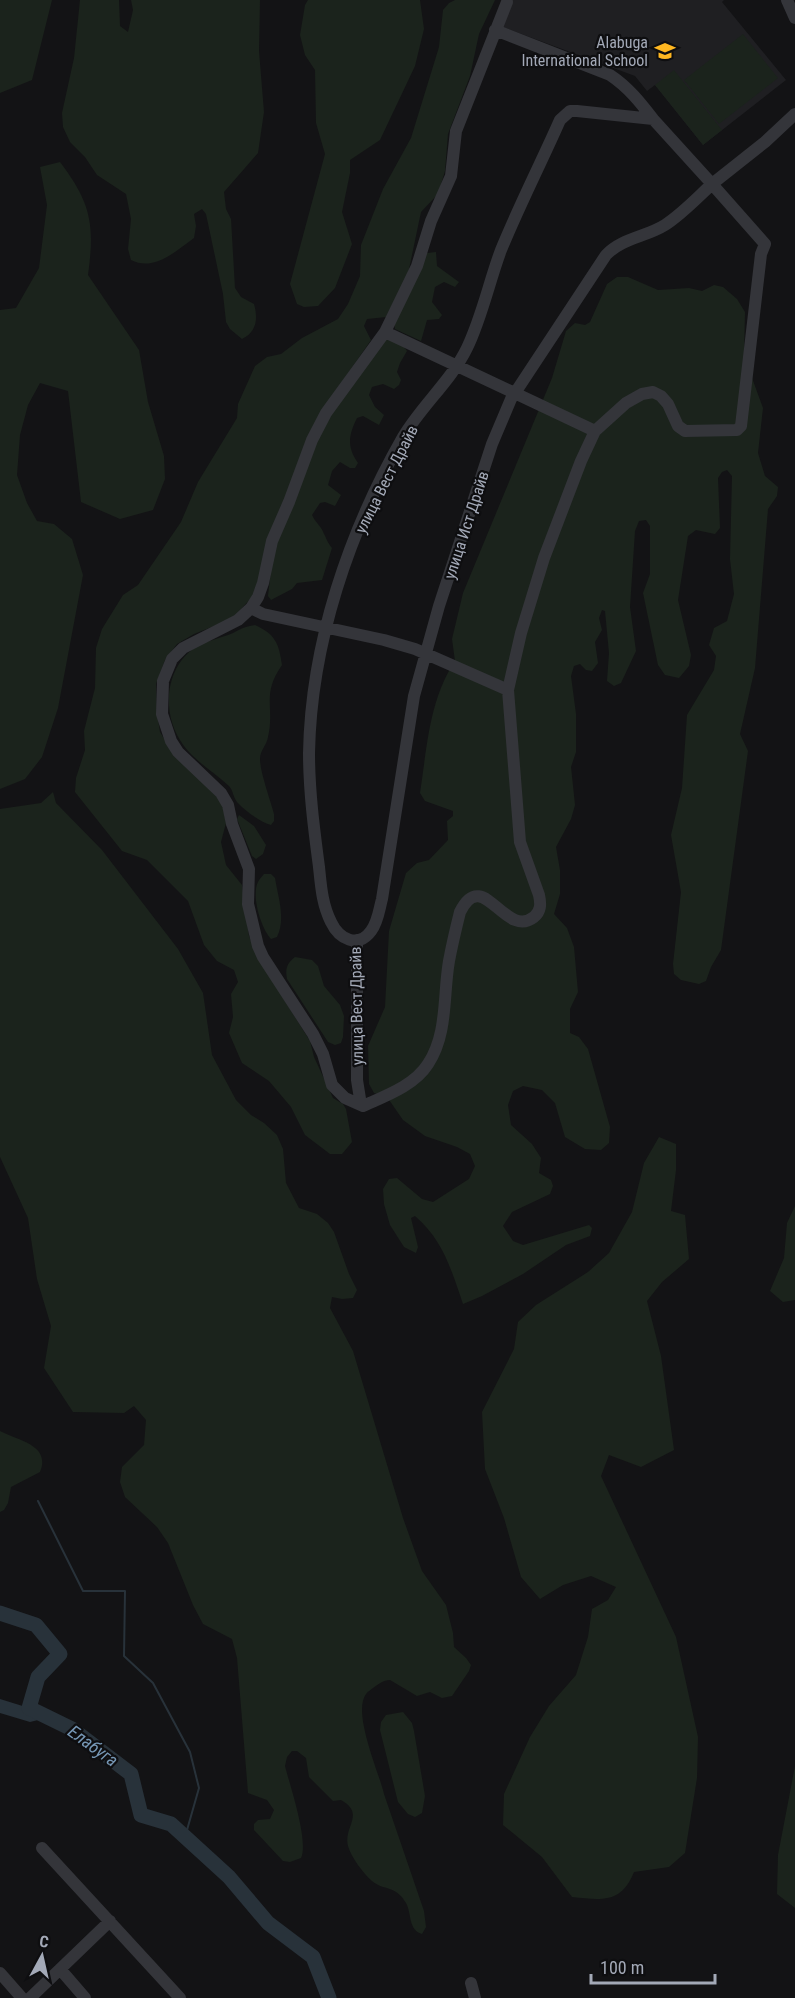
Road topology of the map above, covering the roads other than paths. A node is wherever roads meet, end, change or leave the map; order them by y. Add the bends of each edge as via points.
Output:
1 (787, 0) edge
2 (507, 2) dead end
3 (795, 18) edge
4 (495, 30) junction
5 (795, 114) edge
6 (653, 119) junction
7 (712, 184) junction
8 (385, 332) junction
9 (457, 367) junction
10 (515, 392) junction
11 (595, 431) junction
12 (251, 608) junction
13 (326, 626) junction
14 (425, 654) junction
15 (508, 690) junction
16 (357, 940) junction
17 (361, 1105) junction
18 (42, 1848) dead end
19 (110, 1921) junction
20 (60, 1969) junction
21 (0, 1973) edge
22 (471, 1983) dead end
23 (22, 1998) edge
24 (30, 1998) edge
25 (85, 1998) edge
26 (180, 1998) edge
27 (475, 1998) edge

1 - 3 street
2 - 4 street
4 - 6 street via 610,75
4 - 8 street via 456,131 449,183 431,221 417,266
5 - 7 street
6 - 7 street
6 - 9 street, улица Вест Драйв via 570,111 560,120 502,248
7 - 10 street, улица Ист Драйв via 666,224 612,248
7 - 11 street via 765,244 741,426 737,430 685,431 678,426 668,404 653,392 626,403
8 - 9 street
8 - 12 street via 326,413 312,440 272,541 263,583
9 - 10 street
9 - 13 street, улица Вест Драйв via 413,423 387,468 352,548
10 - 11 street
10 - 14 street, улица Ист Драйв via 492,444
11 - 15 street via 544,558
12 - 13 street via 263,614
12 - 17 street via 229,627 195,640 172,659 163,681 165,730 178,752 228,805 249,869 248,904 258,946 313,1034 332,1085 345,1098
13 - 14 street
13 - 16 street, улица Вест Драйв via 311,722 313,814 324,906 337,933
14 - 15 street
14 - 16 street, улица Ист Драйв via 410,713 382,899 370,933
15 - 17 street via 520,842 539,909 522,922 506,916 488,898 476,897 463,904 449,962 442,1027 428,1065 395,1092
16 - 17 street, улица Вест Драйв via 357,1080
18 - 19 street
19 - 20 street
19 - 26 street
20 - 24 street
20 - 25 street
21 - 23 street
22 - 27 street

